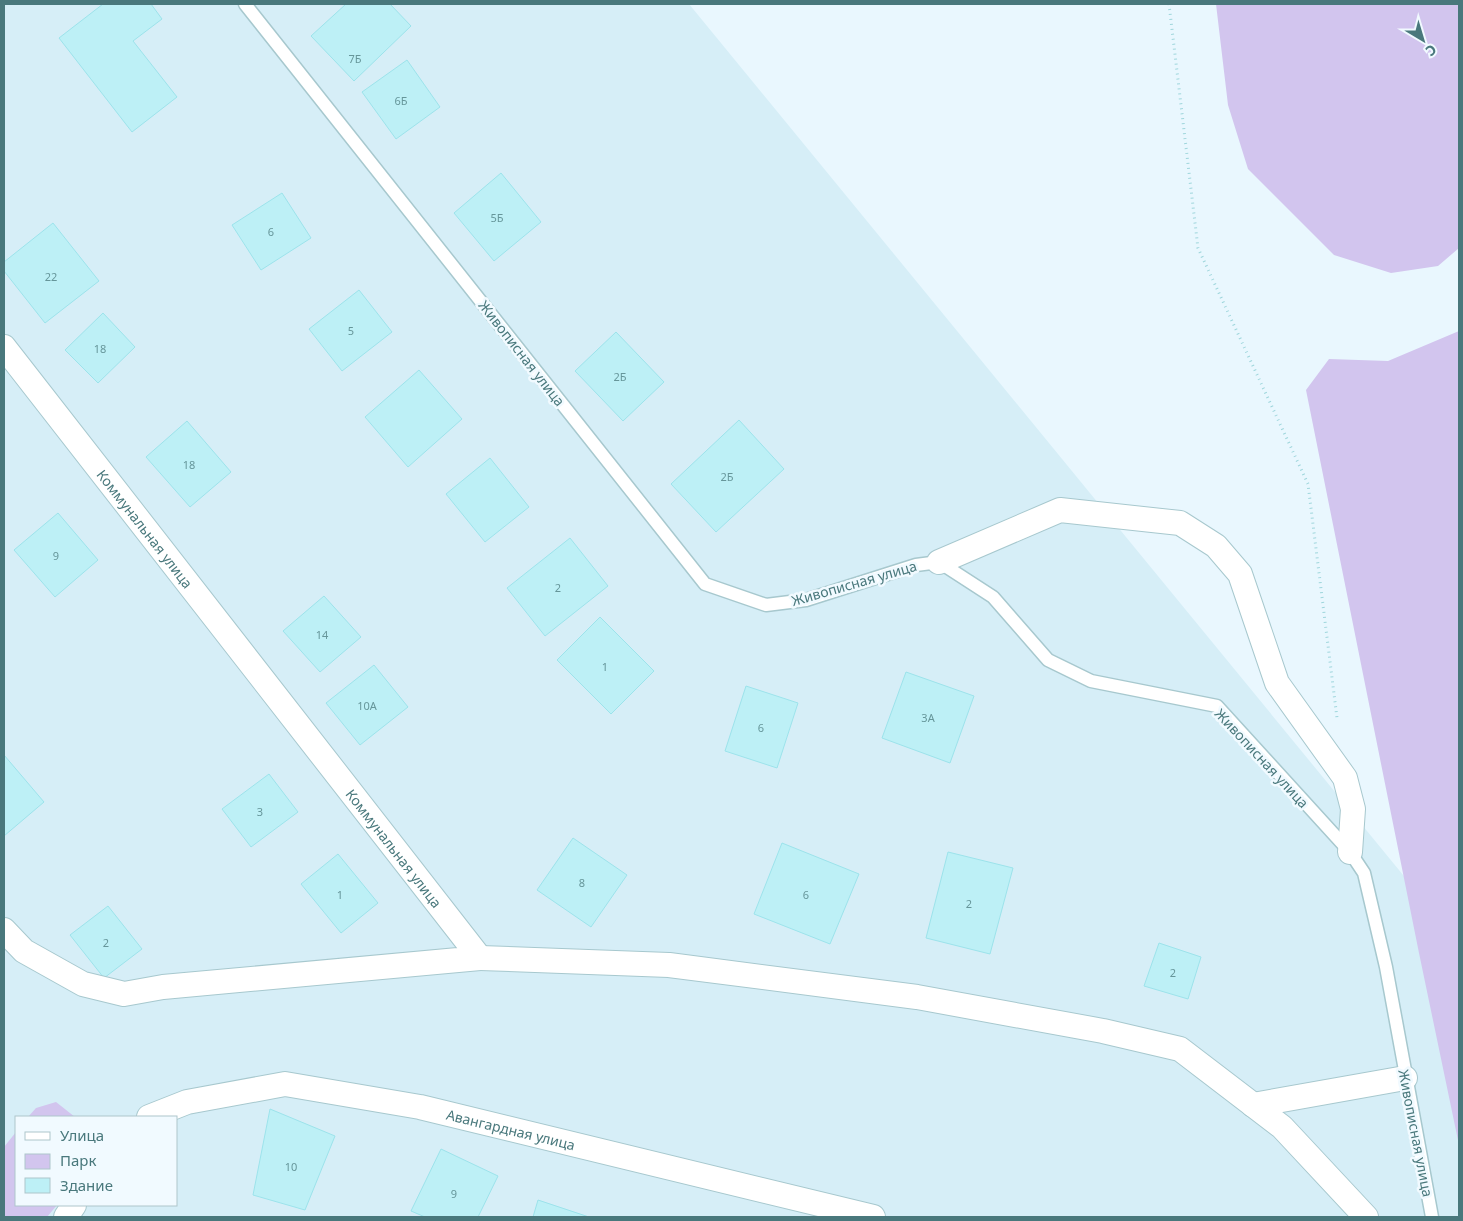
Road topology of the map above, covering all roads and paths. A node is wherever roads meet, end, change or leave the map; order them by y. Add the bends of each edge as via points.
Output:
1 (245, 4) edge
2 (1169, 4) edge
3 (4, 347) edge
4 (939, 562) junction
5 (1338, 719) dead end
6 (1350, 852) junction
7 (4, 930) edge
8 (480, 958) junction
9 (1405, 1078) junction
10 (1253, 1105) junction
11 (152, 1116) edge
12 (73, 1206) edge
13 (66, 1217) edge
14 (873, 1217) edge
15 (1366, 1217) edge
16 (1432, 1217) edge

1 - 4 lane, Живописная улица via 705,584 766,605 806,600 916,565
2 - 5 path via 1198,248 1308,484
3 - 8 street, Коммунальная улица
4 - 6 lane, Живописная улица via 993,597 1048,660 1091,681 1217,706
4 - 6 street via 1060,510 1180,523 1216,546 1240,574 1277,683 1345,778 1353,809
6 - 9 lane, Живописная улица via 1364,873 1386,967
7 - 8 street via 24,951 83,984 124,994 163,986
8 - 10 street via 669,965 917,997 1093,1030 1180,1049
9 - 10 street
9 - 16 lane, Живописная улица
10 - 15 street via 1282,1127
11 - 14 street, Авангардная улица via 187,1102 285,1084 420,1107
12 - 13 street

